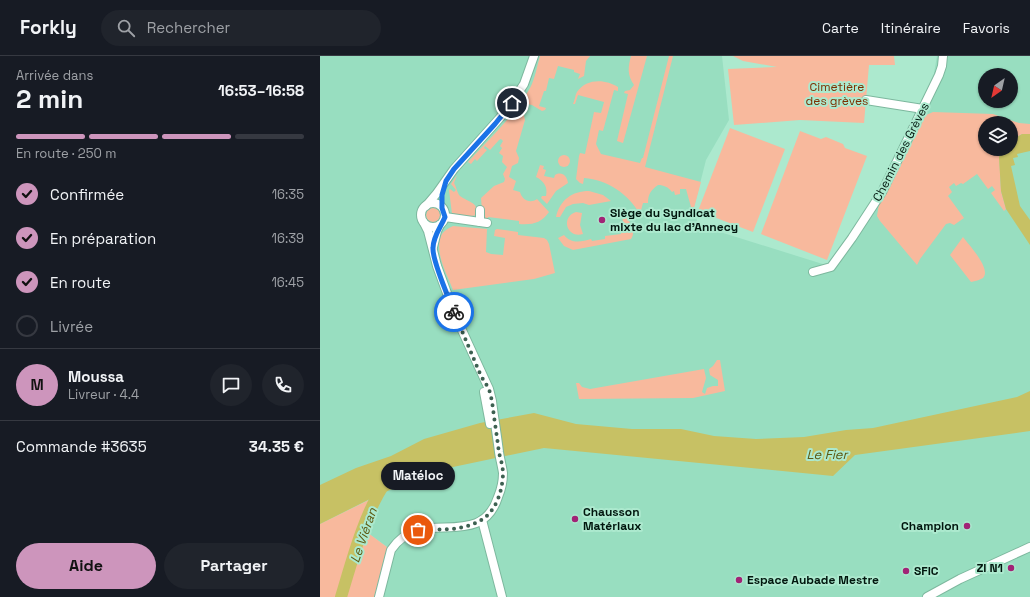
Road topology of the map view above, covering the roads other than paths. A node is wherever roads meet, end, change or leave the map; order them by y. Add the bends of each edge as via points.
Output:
1 (534, 56) edge
2 (943, 56) edge
3 (866, 100) dead end
4 (923, 109) junction
5 (446, 181) junction
6 (426, 206) junction
7 (442, 208) junction
8 (480, 210) dead end
9 (445, 217) junction
10 (424, 223) junction
11 (440, 224) junction
12 (433, 248) junction
13 (813, 272) dead end
14 (482, 520) junction
15 (1030, 547) edge
16 (378, 597) edge
17 (502, 597) edge
18 (927, 597) edge

1 - 5 street via 524,84 506,111
2 - 4 street, Chemin des Grèves via 939,75
3 - 4 street
4 - 13 street, Chemin des Grèves via 887,185 852,238 831,267
5 - 6 street
5 - 7 street
6 - 7 street via 435,204
6 - 10 street via 422,213
7 - 9 street
8 - 9 street via 484,223
9 - 11 street
10 - 11 street via 432,227
10 - 12 street
11 - 12 street
12 - 14 street via 437,266 489,402 500,493 496,505
14 - 16 street via 461,527 418,530 402,538 391,550
14 - 17 street
15 - 18 street

